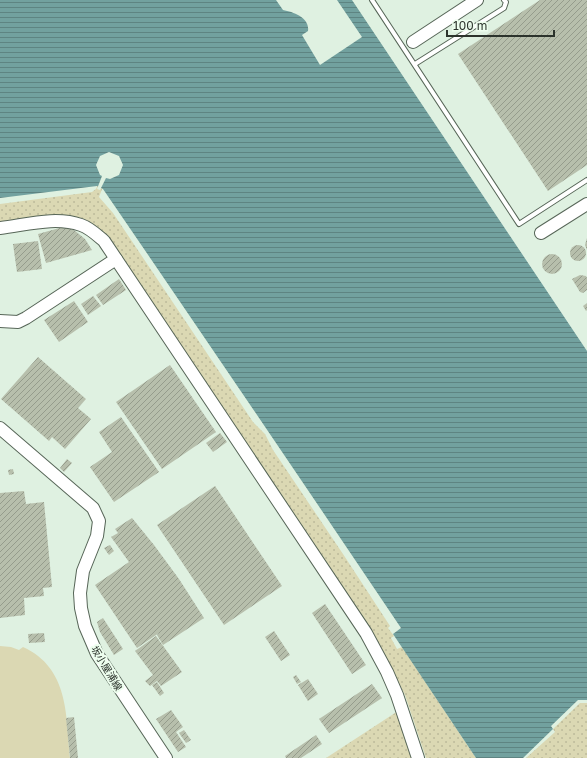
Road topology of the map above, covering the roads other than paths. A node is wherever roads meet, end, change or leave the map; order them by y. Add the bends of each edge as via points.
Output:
1 (372, 0) edge
2 (477, 0) edge
3 (507, 1) edge
4 (413, 42) dead end
5 (414, 64) junction
6 (587, 180) edge
7 (587, 204) edge
8 (0, 228) edge
9 (541, 233) dead end
10 (116, 259) junction
11 (0, 321) edge
12 (0, 428) edge
13 (166, 758) edge
14 (418, 758) edge

1 - 5 lane
2 - 4 street
3 - 5 lane via 504,8
5 - 6 lane via 519,224
7 - 9 street
8 - 10 street via 54,221 71,222 93,231 104,241
10 - 11 street via 26,318 18,322
10 - 14 street via 366,634 397,695
12 - 13 street, 坂小屋浦線 via 93,508 99,521 97,536 83,571 80,593 86,626 97,654

